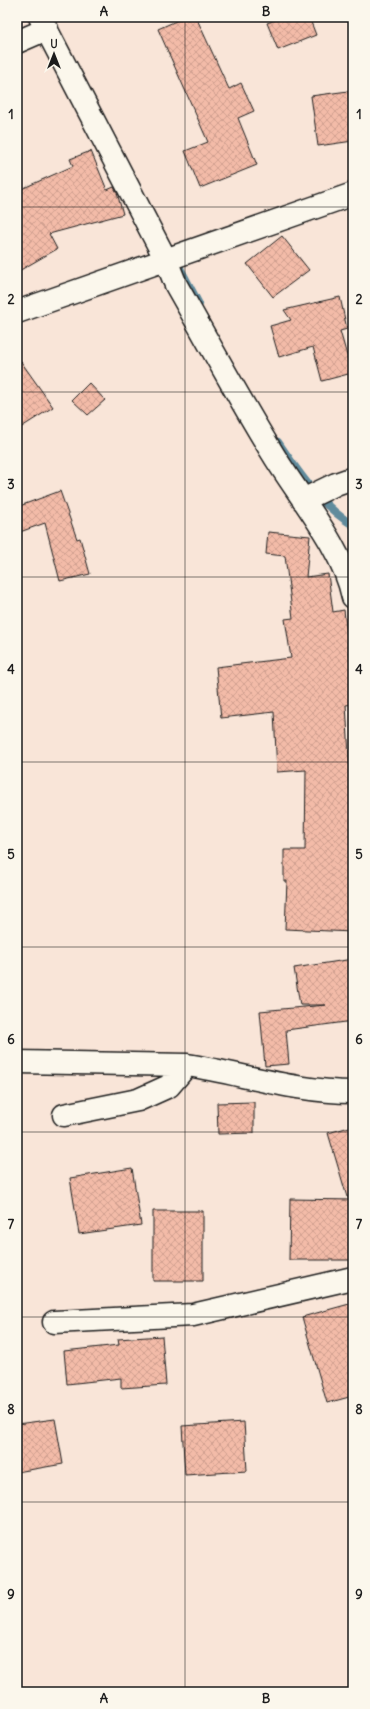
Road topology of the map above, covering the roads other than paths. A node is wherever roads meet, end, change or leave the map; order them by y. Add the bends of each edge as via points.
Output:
1 (43, 23) edge
2 (17, 42) edge
3 (353, 194) edge
4 (166, 260) junction
5 (17, 312) edge
6 (344, 481) edge
7 (308, 497) junction
8 (330, 543) junction
9 (353, 551) edge
10 (353, 597) edge
11 (17, 1062) edge
12 (187, 1065) junction
13 (353, 1092) edge
14 (64, 1115) dead end
15 (353, 1278) edge
16 (54, 1322) dead end

1 - 2 street
1 - 4 street
3 - 4 street
4 - 5 street
4 - 7 street via 176,285 273,455
6 - 7 street
7 - 8 street
8 - 9 street
8 - 10 street via 346,575
11 - 12 street
12 - 13 street via 293,1087
12 - 14 street via 169,1086 138,1100
15 - 16 street via 193,1315

